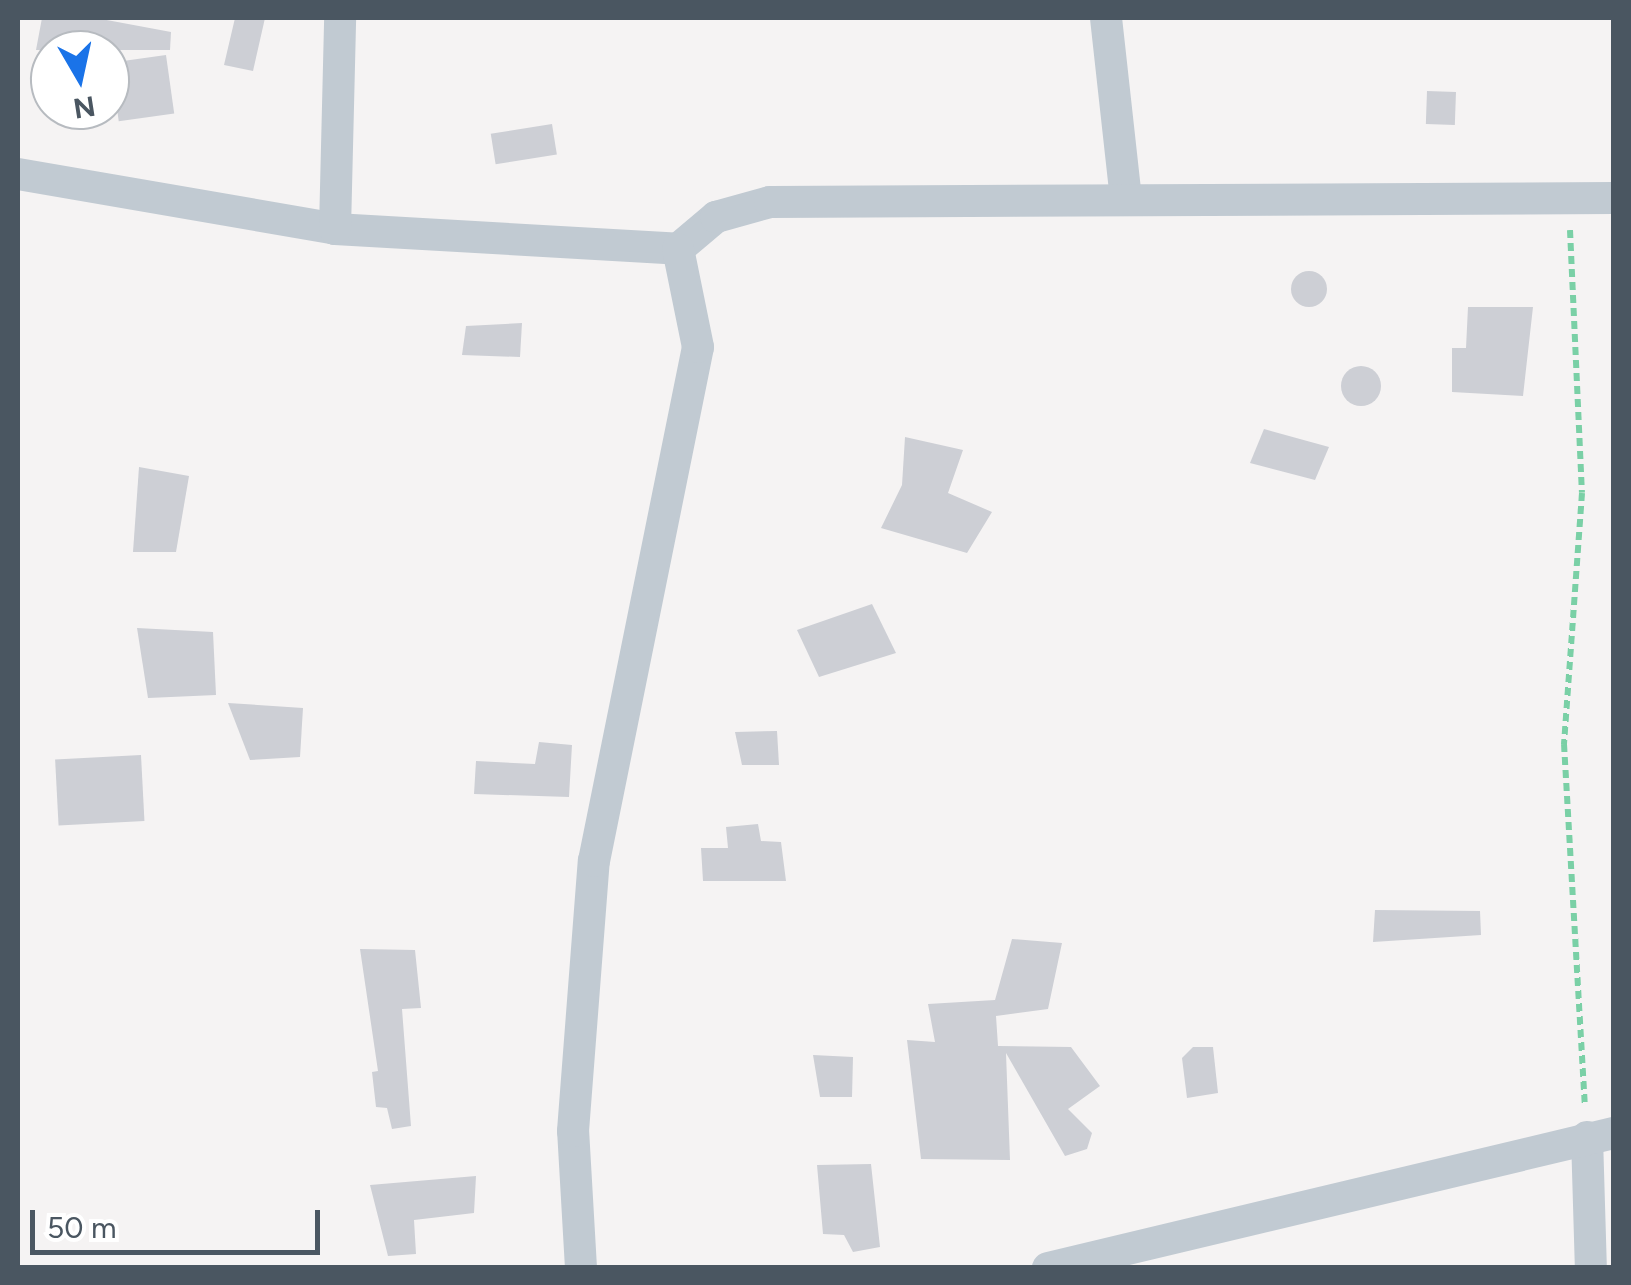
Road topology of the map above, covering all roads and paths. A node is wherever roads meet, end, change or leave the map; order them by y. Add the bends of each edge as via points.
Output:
1 (340, 18) edge
2 (1106, 18) edge
3 (18, 174) edge
4 (1568, 195) junction
5 (1614, 198) edge
6 (1126, 199) junction
7 (336, 229) junction
8 (678, 249) junction
9 (1600, 1135) edge
10 (1200, 1251) edge
11 (581, 1268) edge
12 (1048, 1268) edge
13 (1591, 1268) edge

1 - 7 street
2 - 6 street
3 - 7 street
4 - 5 street
4 - 6 street
4 - 9 path via 1582,493 1564,744
6 - 8 street via 770,202 716,217
7 - 8 street
8 - 11 street via 698,346 594,860 573,1131
9 - 10 street
9 - 13 street
10 - 12 street

